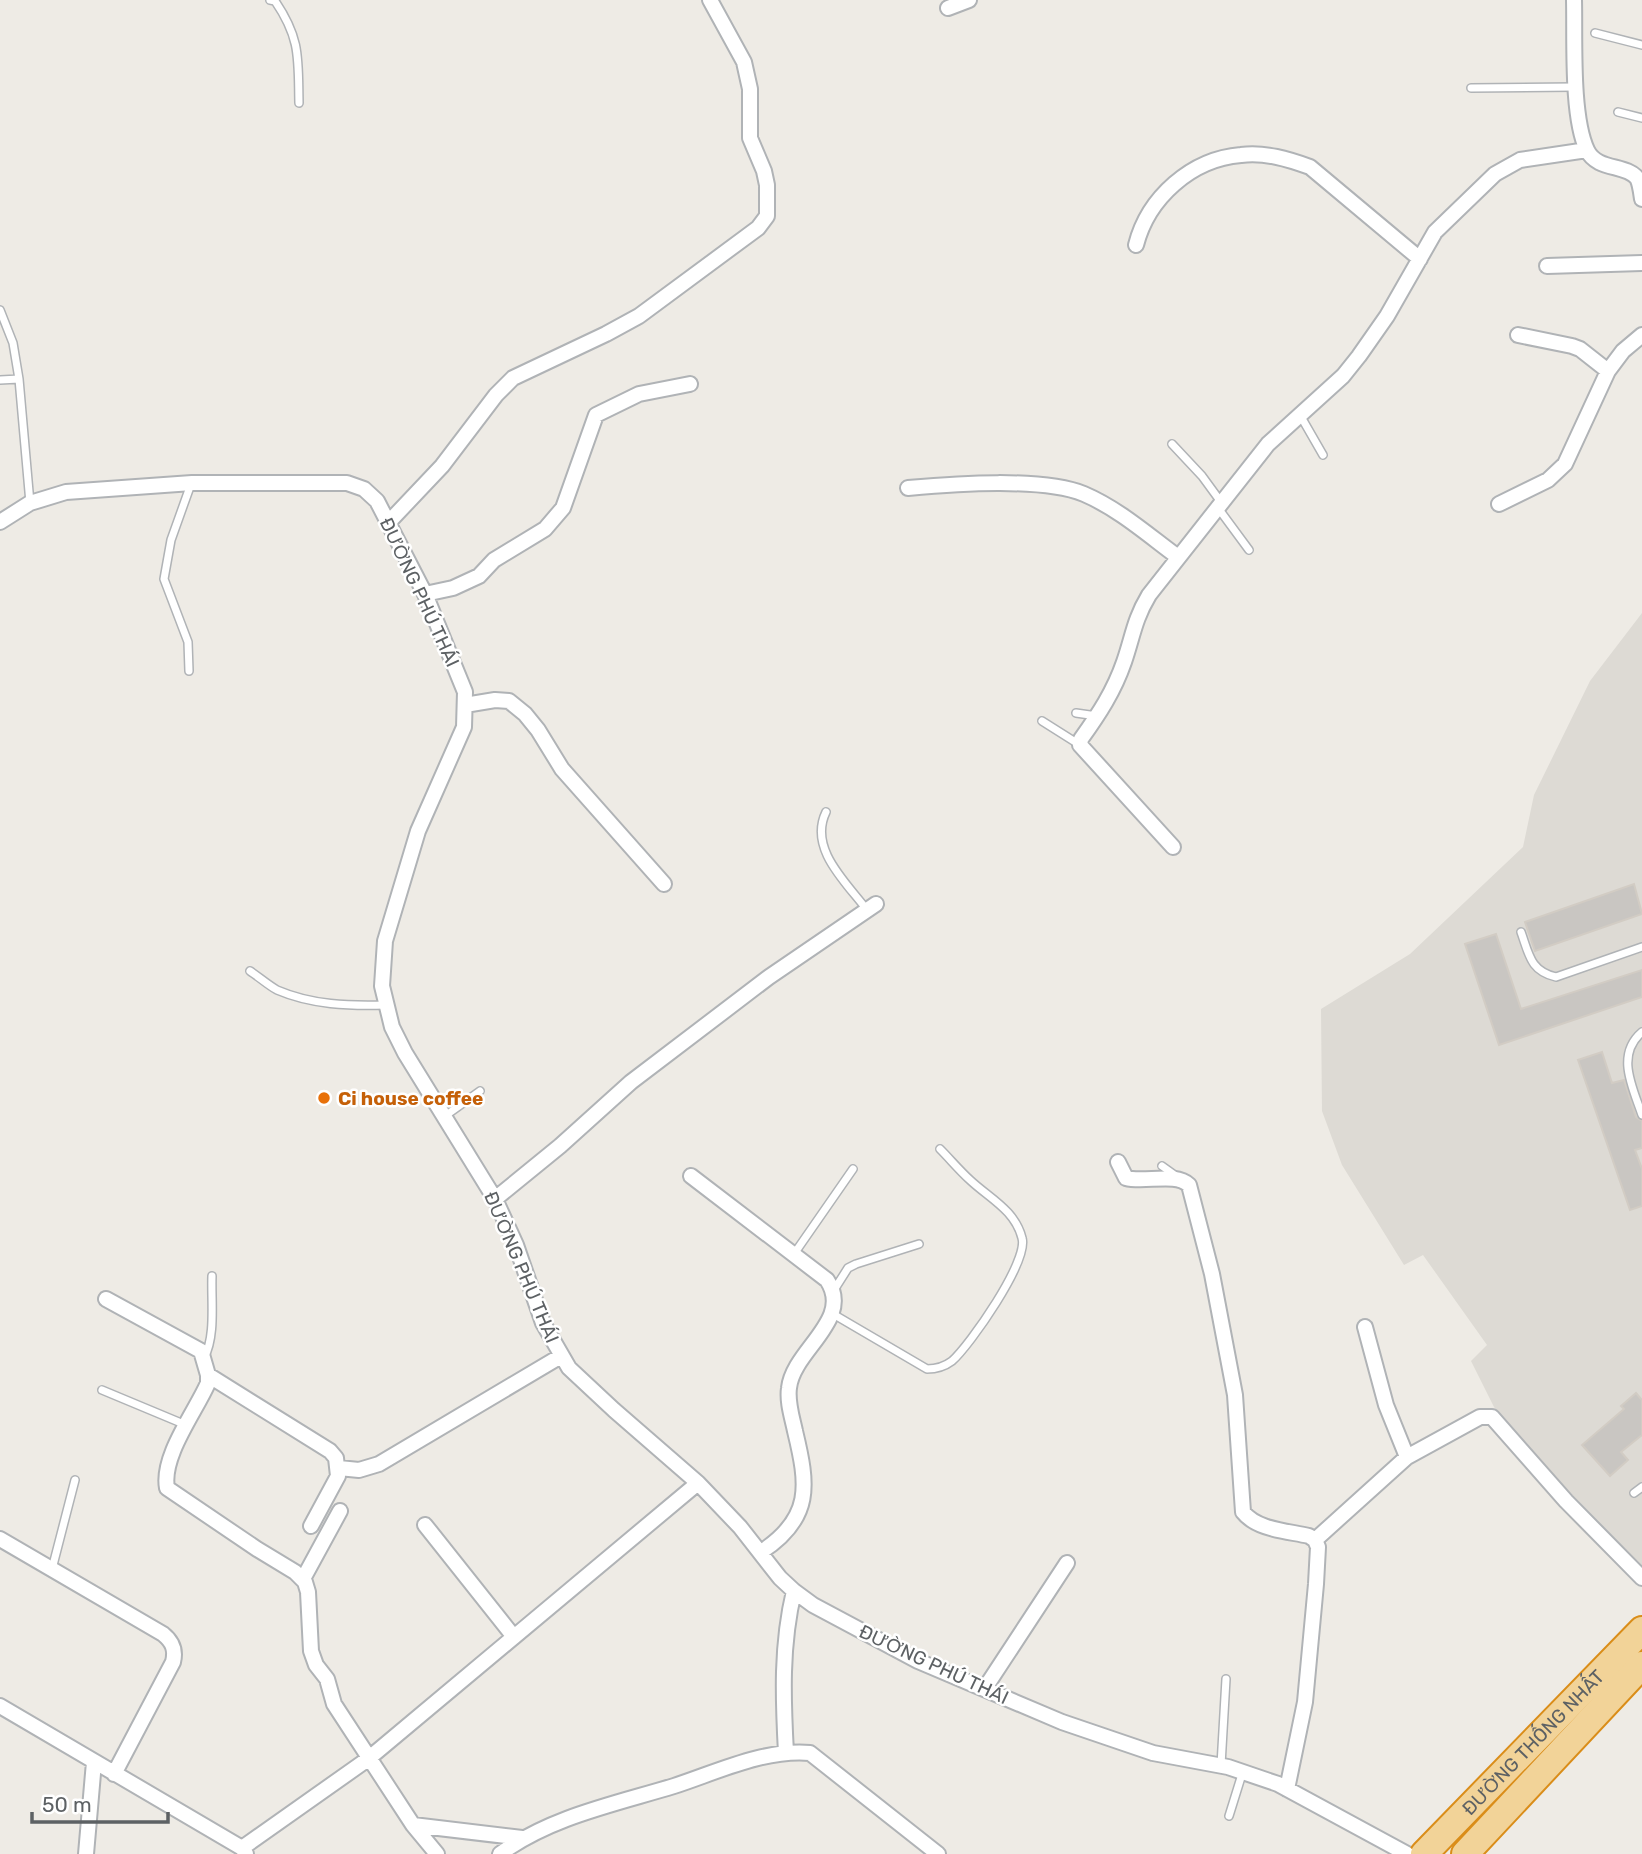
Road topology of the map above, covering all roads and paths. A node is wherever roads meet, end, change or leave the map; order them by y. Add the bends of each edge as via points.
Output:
1 (270, 0) edge
2 (710, 0) edge
3 (969, 0) edge
4 (1574, 0) edge
5 (948, 8) dead end
6 (1595, 33) dead end
7 (1642, 45) edge
8 (1576, 87) junction
9 (1471, 88) dead end
10 (299, 103) dead end
11 (1618, 112) dead end
12 (1642, 118) edge
13 (1587, 150) junction
14 (1642, 199) edge
15 (1136, 245) dead end
16 (1419, 259) junction
17 (1642, 263) edge
18 (1547, 266) dead end
19 (0, 310) edge
20 (1517, 335) dead end
21 (1642, 335) edge
22 (1608, 372) junction
23 (19, 379) junction
24 (0, 380) edge
25 (690, 384) dead end
26 (1300, 414) junction
27 (1172, 444) dead end
28 (1323, 455) dead end
29 (192, 484) junction
30 (908, 488) dead end
31 (30, 503) junction
32 (1499, 504) dead end
33 (1220, 505) junction
34 (0, 522) edge
35 (388, 523) junction
36 (1249, 550) dead end
37 (1178, 557) junction
38 (425, 594) junction
39 (189, 671) dead end
40 (465, 705) junction
41 (1076, 713) dead end
42 (1098, 716) junction
43 (1042, 721) dead end
44 (1080, 745) junction
45 (826, 812) dead end
46 (1173, 847) dead end
47 (664, 884) dead end
48 (872, 907) joint
49 (1521, 932) dead end
50 (1642, 947) edge
51 (250, 971) dead end
52 (385, 1005) junction
53 (1642, 1032) edge
54 (480, 1091) dead end
55 (1642, 1115) edge
56 (444, 1117) junction
57 (940, 1149) dead end
58 (1118, 1162) dead end
59 (1162, 1166) dead end
60 (853, 1169) dead end
61 (691, 1176) dead end
62 (1179, 1179) junction
63 (495, 1199) junction
64 (919, 1244) dead end
65 (794, 1254) junction
66 (212, 1276) dead end
67 (834, 1290) junction
68 (106, 1299) dead end
69 (833, 1314) junction
70 (1365, 1327) dead end
71 (561, 1356) junction
72 (203, 1358) junction
73 (208, 1375) junction
74 (102, 1390) dead end
75 (187, 1425) junction
76 (1406, 1457) junction
77 (339, 1468) junction
78 (75, 1480) dead end
79 (698, 1483) junction
80 (1642, 1487) edge
81 (1634, 1493) dead end
82 (340, 1511) dead end
83 (425, 1525) dead end
84 (311, 1526) dead end
85 (0, 1539) edge
86 (1315, 1540) junction
87 (761, 1552) junction
88 (1067, 1563) dead end
89 (52, 1569) junction
90 (1642, 1578) edge
91 (303, 1579) junction
92 (794, 1591) junction
93 (1642, 1630) edge
94 (514, 1637) junction
95 (1642, 1665) edge
96 (1226, 1679) dead end
97 (985, 1688) junction
98 (0, 1706) edge
99 (786, 1753) junction
100 (368, 1759) junction
101 (94, 1762) junction
102 (1221, 1766) junction
103 (1243, 1771) junction
104 (114, 1774) junction
105 (1287, 1789) junction
106 (1229, 1815) dead end
107 (413, 1825) junction
108 (522, 1838) junction
109 (244, 1851) edge
110 (86, 1854) edge
111 (437, 1854) edge
112 (500, 1854) edge
113 (938, 1854) edge
114 (1407, 1854) edge
115 (1424, 1854) edge
116 (1465, 1854) edge

1 - 10 lane via 289,22 298,45
2 - 35 street via 744,62 751,89 751,138 764,171 767,216 758,228 639,316 513,378 442,466
3 - 5 street
4 - 8 street
6 - 7 lane
8 - 9 lane
8 - 13 street
11 - 12 lane
13 - 14 street via 1594,159 1633,174
13 - 16 street via 1520,160 1495,174 1435,232
15 - 16 street via 1153,205 1178,180 1239,155 1264,155 1310,167
16 - 26 street via 1359,356
17 - 18 street
19 - 23 lane via 13,343
20 - 22 street via 1572,346
21 - 22 street
22 - 32 street via 1565,464 1548,480
23 - 24 lane
23 - 31 lane
25 - 38 street via 639,394 596,415 563,508 545,529 494,560 479,576
26 - 28 lane
26 - 33 street via 1268,444
27 - 33 lane via 1202,476
29 - 31 street, ĐƯỜNG PHÚ THÁI via 66,492
29 - 35 street, ĐƯỜNG PHÚ THÁI via 347,482 377,501
29 - 39 lane via 171,540 164,579 188,642
30 - 37 street via 1048,486 1082,494 1113,509
31 - 34 street, ĐƯỜNG PHÚ THÁI
33 - 36 lane
33 - 37 street
35 - 38 street, ĐƯỜNG PHÚ THÁI
37 - 42 street via 1136,616 1120,673
38 - 40 street, ĐƯỜNG PHÚ THÁI via 465,692
40 - 47 street via 509,701 525,713 562,769
40 - 52 street, ĐƯỜNG PHÚ THÁI via 464,726 418,831 393,910 382,968
41 - 42 lane
42 - 44 street
43 - 44 lane
44 - 46 street
45 - 48 lane via 822,820 824,852
48 - 63 street via 776,972 631,1082
49 - 50 lane via 1537,969 1556,977
51 - 52 lane via 276,989 304,999 344,1006
52 - 56 street, ĐƯỜNG PHÚ THÁI via 405,1054
53 - 55 lane via 1631,1043 1627,1070
54 - 56 lane
56 - 63 street, ĐƯỜNG PHÚ THÁI
57 - 69 lane via 998,1201 1023,1238 1023,1253 996,1302 955,1358 936,1369 927,1369
58 - 62 street via 1130,1179
59 - 62 lane
60 - 65 lane
61 - 65 street
62 - 86 street via 1189,1185 1196,1206 1233,1384 1243,1512 1253,1522
63 - 71 street, ĐƯỜNG PHÚ THÁI via 543,1323
64 - 67 lane via 848,1268
65 - 67 street
66 - 72 lane via 210,1332
67 - 69 street
68 - 72 street via 198,1348
69 - 87 street via 799,1364 789,1389 805,1485 798,1512 782,1538
70 - 76 street via 1389,1415
71 - 77 street via 379,1464 359,1470
71 - 79 street, ĐƯỜNG PHÚ THÁI via 589,1388
72 - 73 street
73 - 75 street
73 - 77 street via 330,1451
74 - 75 lane
75 - 91 street via 167,1469 169,1491
76 - 86 street
76 - 90 street via 1480,1417 1492,1417
77 - 84 street
78 - 89 lane
79 - 87 street, ĐƯỜNG PHÚ THÁI
79 - 94 street
80 - 81 lane
82 - 91 street
83 - 94 street
85 - 89 street
86 - 105 street via 1319,1556 1305,1702
87 - 92 street, ĐƯỜNG PHÚ THÁI
88 - 97 street
89 - 104 street via 163,1634 174,1649 173,1662
91 - 100 street via 312,1657
92 - 97 street, ĐƯỜNG PHÚ THÁI via 918,1661
92 - 99 street via 783,1673
93 - 115 highway, ĐƯỜNG THỐNG NHẤT
94 - 100 street
95 - 116 highway, ĐƯỜNG THỐNG NHẤT
96 - 102 lane
97 - 102 street, ĐƯỜNG PHÚ THÁI via 1062,1722 1141,1749
98 - 101 street
99 - 108 street via 593,1810
99 - 113 street via 810,1753
100 - 107 street
100 - 109 street
101 - 104 street
101 - 110 street
102 - 103 street, ĐƯỜNG PHÚ THÁI
103 - 105 street, ĐƯỜNG PHÚ THÁI
103 - 106 lane
104 - 109 street
105 - 114 street, ĐƯỜNG PHÚ THÁI
107 - 108 street
107 - 111 street
108 - 112 street

